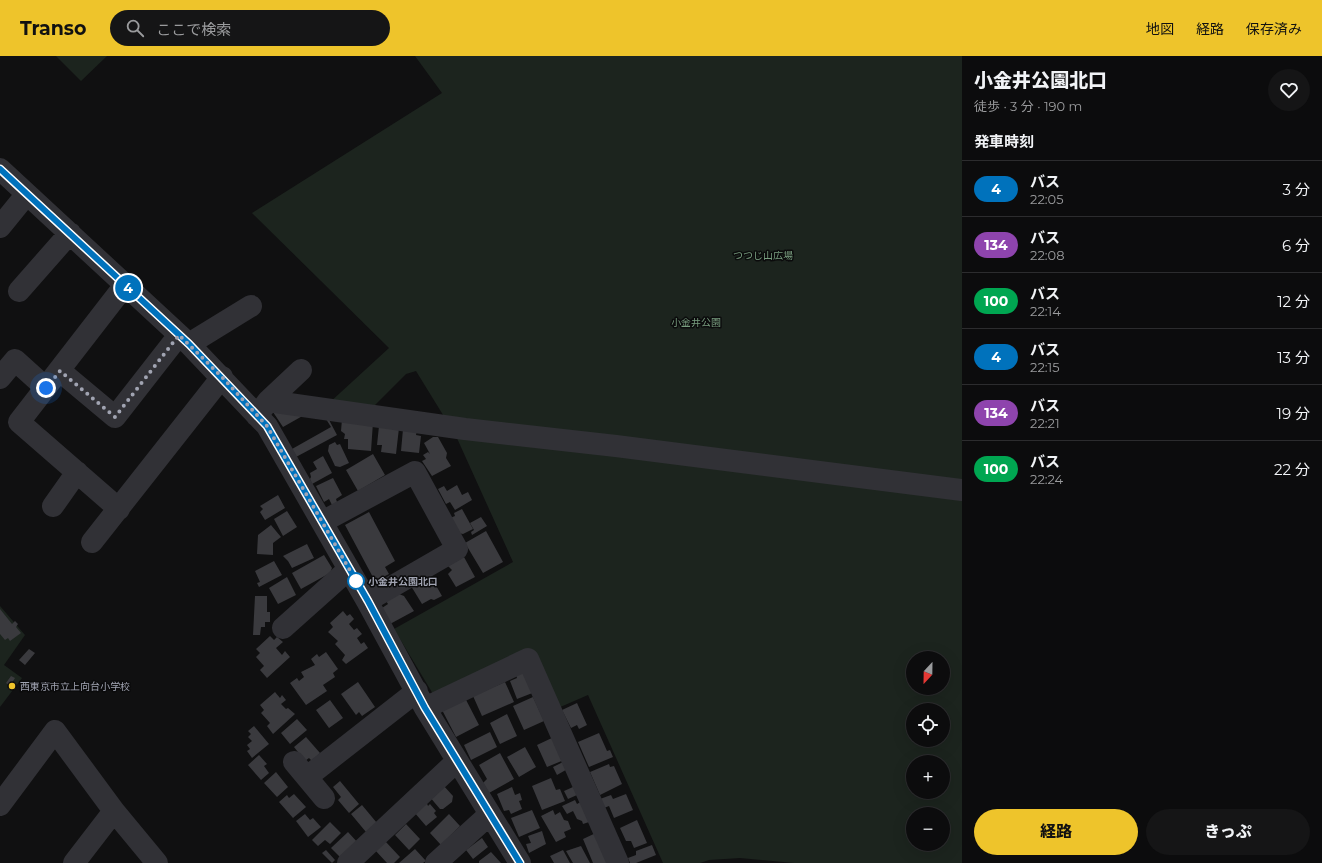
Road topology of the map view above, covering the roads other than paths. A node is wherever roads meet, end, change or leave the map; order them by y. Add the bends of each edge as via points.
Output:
1 (0, 169) edge
2 (26, 195) junction
3 (0, 227) edge
4 (70, 233) junction
5 (125, 285) junction
6 (19, 291) dead end
7 (250, 306) dead end
8 (184, 340) junction
9 (301, 370) dead end
10 (60, 371) junction
11 (222, 377) junction
12 (0, 378) edge
13 (46, 388) junction
14 (262, 409) junction
15 (77, 472) junction
16 (962, 490) edge
17 (53, 506) dead end
18 (119, 509) junction
19 (322, 522) junction
20 (92, 542) dead end
21 (349, 570) junction
22 (368, 601) junction
23 (283, 628) dead end
24 (421, 700) junction
25 (456, 761) junction
26 (324, 798) dead end
27 (0, 805) edge
28 (114, 811) junction
29 (490, 814) junction
30 (74, 863) edge
31 (157, 863) edge
32 (348, 863) edge
33 (436, 863) edge
34 (520, 863) edge
35 (618, 863) edge

1 - 2 street
2 - 3 street
2 - 4 street
4 - 5 street
4 - 6 street
5 - 8 street
5 - 10 street via 67,358
7 - 8 street
8 - 10 street via 115,417
8 - 11 street
9 - 14 street
10 - 13 street
11 - 14 street
11 - 18 street
12 - 13 street via 14,360
13 - 15 street via 19,422
14 - 16 street via 616,446
14 - 19 street via 267,426
15 - 17 street
15 - 18 street
18 - 20 street
19 - 21 street
19 - 22 street via 415,472 457,550
21 - 22 street
21 - 23 street
22 - 24 street
24 - 25 street
24 - 26 street via 301,770
24 - 35 street via 528,659
25 - 29 street
25 - 32 street
27 - 28 street via 56,731
28 - 30 street
28 - 31 street
29 - 33 street
29 - 34 street

